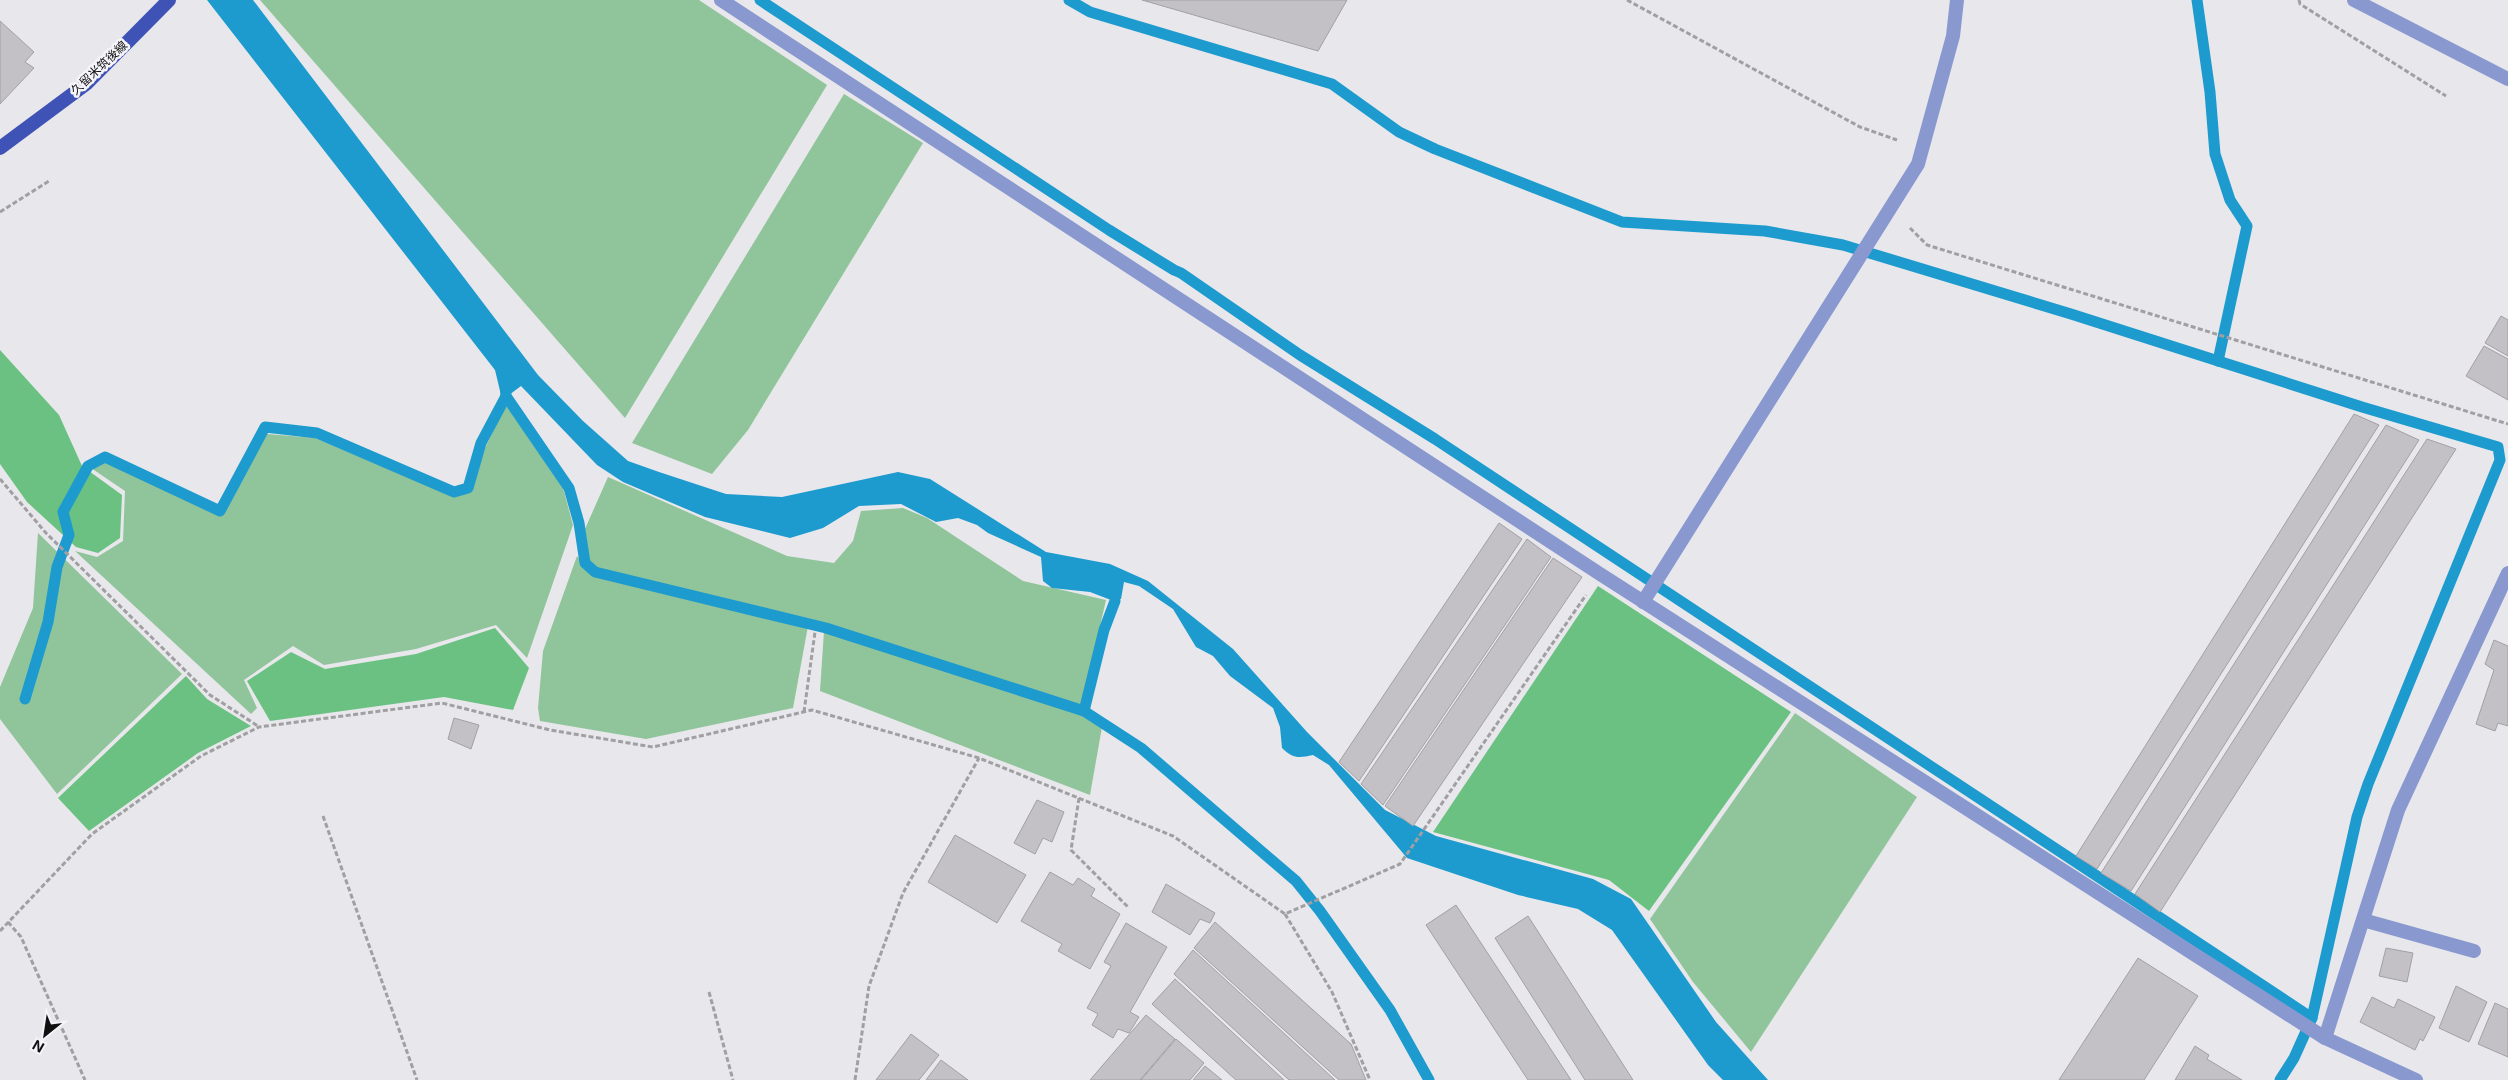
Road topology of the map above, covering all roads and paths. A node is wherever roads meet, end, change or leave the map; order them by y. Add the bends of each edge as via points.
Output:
1 (169, 0) edge
2 (720, 0) edge
3 (1627, 0) edge
4 (1957, 0) edge
5 (2299, 0) edge
6 (2354, 0) edge
7 (2508, 79) edge
8 (2446, 96) dead end
9 (0, 148) edge
10 (1922, 148) junction
11 (49, 180) dead end
12 (1890, 208) junction
13 (0, 212) edge
14 (2508, 424) edge
15 (0, 479) edge
16 (2508, 573) edge
17 (1600, 574) junction
18 (1643, 602) junction
19 (815, 632) dead end
20 (804, 712) junction
21 (259, 726) junction
22 (979, 758) junction
23 (1079, 798) junction
24 (323, 816) dead end
25 (1128, 907) dead end
26 (1285, 914) junction
27 (2363, 920) junction
28 (8, 922) junction
29 (0, 931) edge
30 (2474, 951) dead end
31 (708, 992) dead end
32 (2325, 1038) junction
33 (85, 1080) edge
34 (417, 1080) edge
35 (733, 1080) edge
36 (855, 1080) edge
37 (1370, 1080) edge
38 (2416, 1080) edge

1 - 9 main road, 久留米筑後線 via 86,84
2 - 17 street
3 - 10 path via 1860,127
4 - 10 street via 1953,36
5 - 8 path via 2300,4
6 - 7 street
10 - 12 street via 1918,164
11 - 13 path
12 - 14 path via 1928,245
12 - 18 street
15 - 21 path via 46,533 210,695
16 - 27 street via 2398,810
17 - 18 street
17 - 26 path via 1400,864
18 - 32 street
19 - 20 path
20 - 21 path via 653,747 550,730 442,703
20 - 22 path via 812,710
21 - 28 path via 201,756 92,834
22 - 23 path
22 - 36 path via 902,893 869,986
23 - 25 path via 1071,850
23 - 26 path via 1173,836
24 - 34 path
26 - 37 path via 1332,992
27 - 30 street
27 - 32 street
28 - 29 path
28 - 33 path via 21,937
31 - 35 path
32 - 38 street

